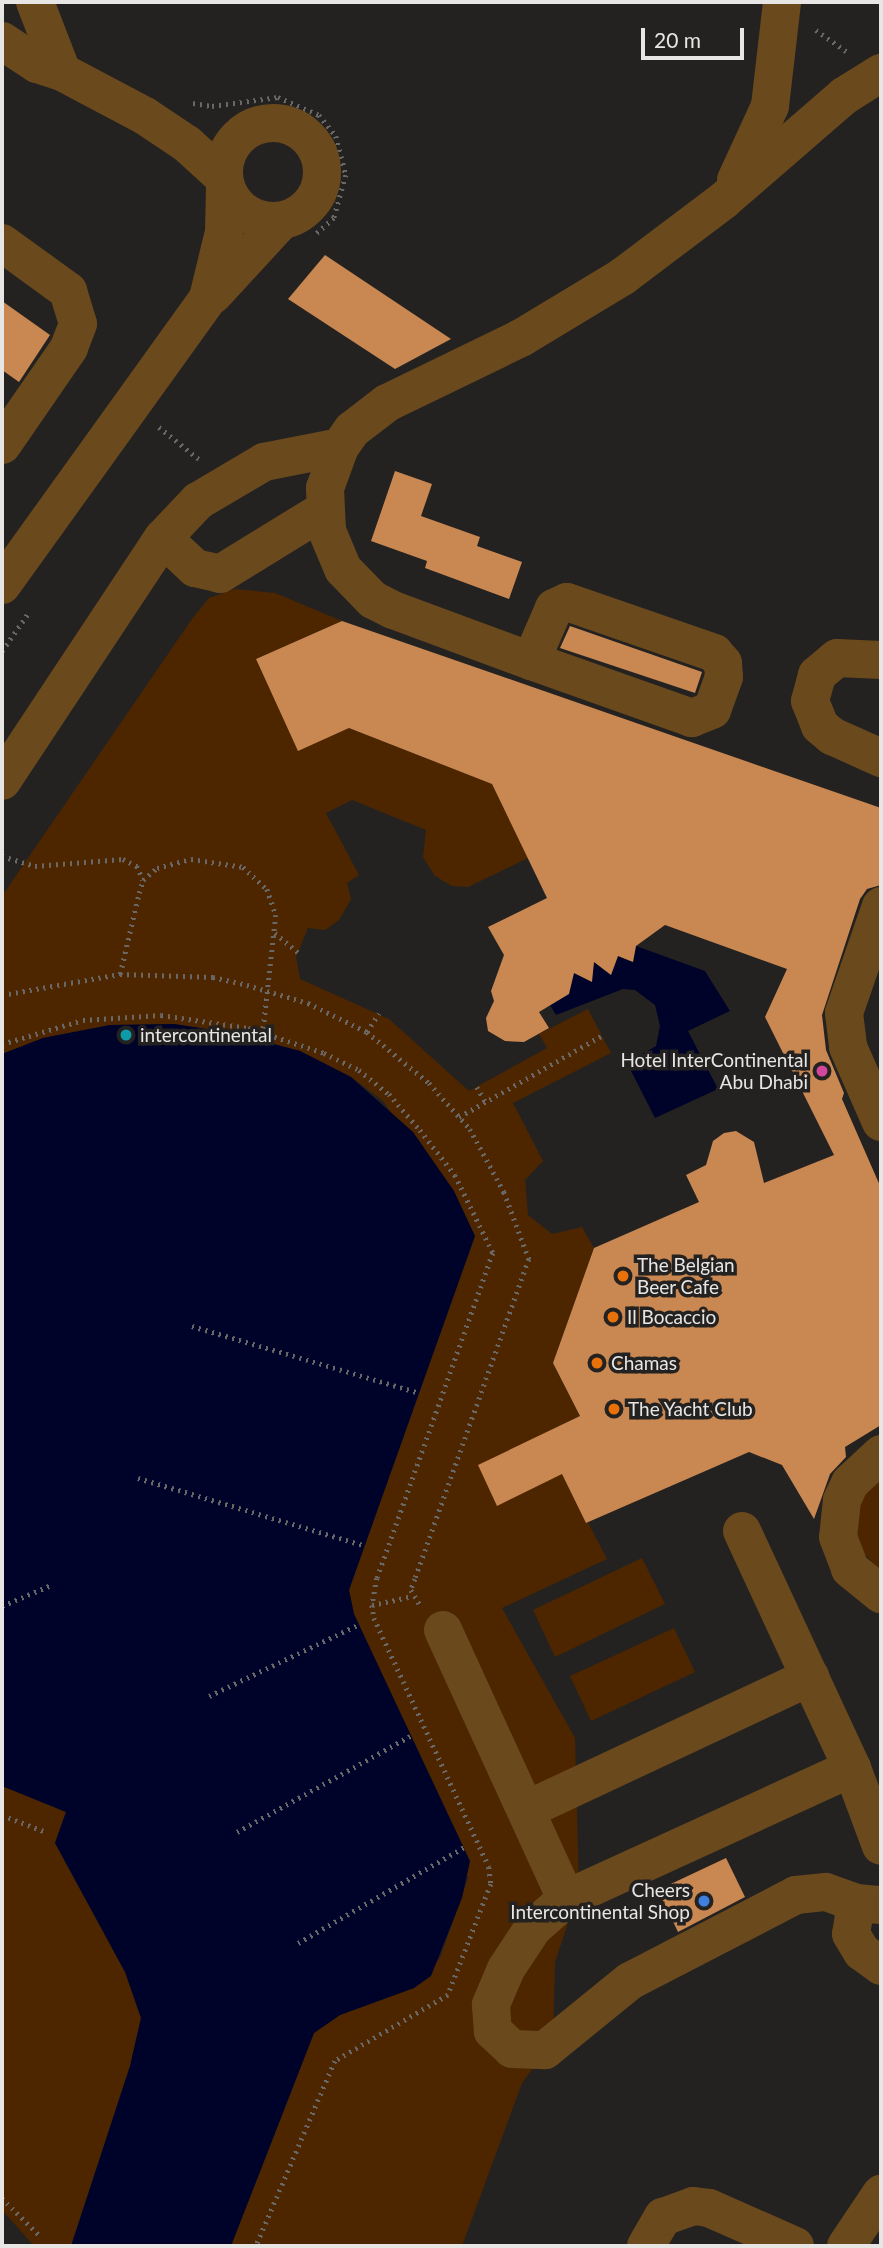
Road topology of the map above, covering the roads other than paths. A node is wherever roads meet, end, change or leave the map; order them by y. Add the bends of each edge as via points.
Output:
1 (35, 2) edge
2 (783, 5) edge
3 (2, 41) edge
4 (62, 72) junction
5 (880, 73) edge
6 (145, 116) junction
7 (252, 127) junction
8 (224, 182) junction
9 (724, 200) junction
10 (281, 221) junction
11 (2, 243) edge
12 (208, 298) junction
13 (2, 445) edge
14 (340, 447) junction
15 (324, 510) junction
16 (163, 538) junction
17 (2, 584) edge
18 (881, 660) edge
19 (531, 661) junction
20 (881, 758) edge
21 (2, 781) edge
22 (881, 906) edge
23 (881, 1122) edge
24 (881, 1454) edge
25 (742, 1531) dead end
26 (881, 1594) edge
27 (443, 1630) road end
28 (810, 1677) junction
29 (852, 1768) junction
30 (526, 1810) junction
31 (881, 1846) edge
32 (566, 1899) junction
33 (869, 1904) edge
34 (881, 1966) edge
35 (881, 2194) edge
36 (646, 2246) edge
37 (795, 2246) edge
38 (846, 2246) edge

1 - 4 street
2 - 9 street via 770,106 748,160
3 - 4 street via 37,64
4 - 6 street
5 - 9 street via 844,96
6 - 7 street
6 - 8 street via 187,144
7 - 8 street via 230,148
7 - 10 street via 286,124 314,143 321,158 323,175 311,205
8 - 10 street via 247,215
8 - 12 street via 222,243
9 - 14 street via 622,278 568,312 387,403 360,422
10 - 12 street
11 - 13 street via 68,291 78,324 69,348
12 - 17 street
14 - 15 street via 325,488
14 - 16 street via 289,454 226,481 198,501
15 - 16 street via 220,574 195,568
15 - 19 street via 338,560 373,600
16 - 21 street
18 - 20 street via 837,658 817,675 810,701 820,726 832,736
19 - 19 street via 692,718 712,710 724,677 723,663 713,653 567,602 554,608
22 - 23 street via 844,1013 848,1047
24 - 26 street via 850,1483 838,1528 850,1569
25 - 28 street
27 - 30 street
28 - 29 street
28 - 30 street
29 - 31 street
29 - 32 street
30 - 32 street
32 - 33 street via 519,1945 495,1990 489,2018 493,2031 512,2049 545,2050 630,1981 796,1895 826,1892
33 - 34 street via 851,1934 862,1952
35 - 38 street
36 - 37 street via 663,2217 693,2206 709,2208

